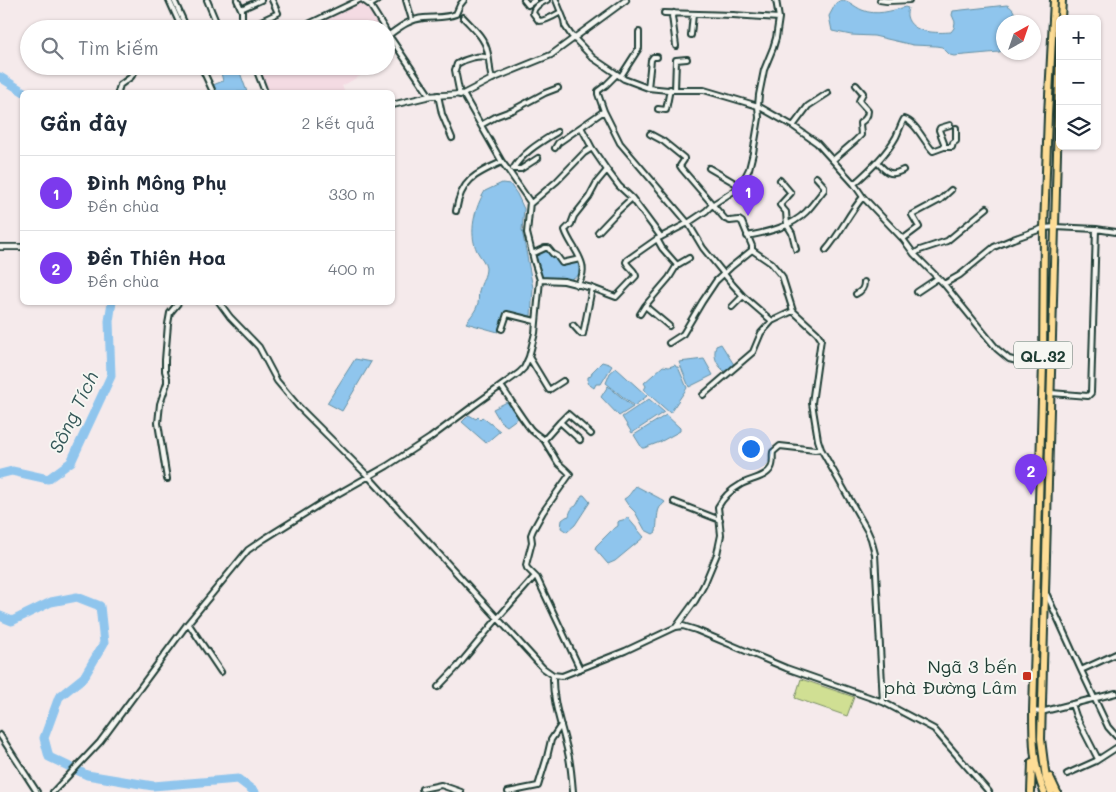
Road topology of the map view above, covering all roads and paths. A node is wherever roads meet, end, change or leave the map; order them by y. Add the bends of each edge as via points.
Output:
1 (169, 0) edge
2 (174, 0) edge
3 (207, 0) edge
4 (237, 0) edge
5 (261, 0) edge
6 (272, 0) edge
7 (358, 0) edge
8 (364, 0) edge
9 (378, 0) edge
10 (406, 0) edge
11 (464, 0) edge
12 (524, 0) edge
13 (535, 0) edge
14 (547, 0) edge
15 (556, 0) edge
16 (626, 0) edge
17 (776, 0) edge
18 (880, 0) edge
19 (909, 0) edge
20 (1054, 0) edge
21 (1062, 0) edge
22 (370, 5) junction
23 (241, 9) junction
24 (561, 12) junction
25 (664, 13) dead end
26 (674, 13) junction
27 (178, 14) junction
28 (692, 14) junction
29 (1061, 15) edge
30 (463, 17) dead end
31 (779, 18) junction
32 (180, 20) edge
33 (182, 20) edge
34 (216, 20) edge
35 (242, 20) edge
36 (263, 20) edge
37 (317, 20) edge
38 (379, 20) edge
39 (412, 20) junction
40 (395, 28) edge
41 (638, 32) dead end
42 (691, 35) dead end
43 (574, 38) junction
44 (395, 44) edge
45 (676, 46) dead end
46 (657, 57) dead end
47 (488, 58) junction
48 (687, 59) dead end
49 (1060, 60) edge
50 (132, 75) edge
51 (206, 75) edge
52 (258, 75) edge
53 (619, 75) junction
54 (492, 79) junction
55 (856, 85) dead end
56 (558, 88) dead end
57 (648, 88) junction
58 (118, 90) edge
59 (212, 90) edge
60 (264, 90) edge
61 (672, 90) junction
62 (828, 92) dead end
63 (462, 94) junction
64 (438, 95) junction
65 (430, 96) junction
66 (395, 104) edge
67 (758, 106) junction
68 (658, 109) dead end
69 (604, 112) junction
70 (481, 125) junction
71 (793, 126) junction
72 (950, 126) dead end
73 (581, 127) junction
74 (956, 128) dead end
75 (557, 132) dead end
76 (650, 134) dead end
77 (452, 138) dead end
78 (944, 147) junction
79 (555, 148) dead end
80 (592, 148) junction
81 (538, 158) dead end
82 (833, 160) junction
83 (502, 162) junction
84 (877, 162) junction
85 (709, 168) dead end
86 (511, 169) junction
87 (607, 170) junction
88 (903, 170) dead end
89 (816, 177) dead end
90 (780, 180) dead end
91 (854, 184) junction
92 (740, 186) junction
93 (951, 190) dead end
94 (863, 197) junction
95 (632, 198) junction
96 (530, 204) junction
97 (712, 205) junction
98 (987, 208) dead end
99 (456, 211) dead end
100 (688, 223) junction
101 (787, 225) junction
102 (1055, 227) junction
103 (1044, 228) junction
104 (1096, 229) junction
105 (598, 232) dead end
106 (1116, 232) edge
107 (747, 236) junction
108 (659, 238) junction
109 (904, 240) junction
110 (0, 247) edge
111 (20, 247) edge
112 (796, 249) dead end
113 (752, 250) junction
114 (826, 250) dead end
115 (532, 254) junction
116 (914, 254) junction
117 (689, 258) dead end
118 (580, 259) junction
119 (677, 265) junction
120 (724, 274) junction
121 (938, 278) junction
122 (540, 280) junction
123 (864, 282) dead end
124 (944, 284) junction
125 (577, 285) junction
126 (592, 288) junction
127 (917, 292) dead end
128 (856, 294) dead end
129 (743, 296) junction
130 (176, 305) edge
131 (221, 305) edge
132 (645, 306) junction
133 (732, 307) dead end
134 (793, 310) junction
135 (640, 314) dead end
136 (536, 321) junction
137 (772, 321) junction
138 (572, 325) dead end
139 (669, 326) dead end
140 (502, 329) dead end
141 (669, 343) dead end
142 (530, 357) junction
143 (1043, 363) junction
144 (563, 381) dead end
145 (501, 386) junction
146 (1051, 393) junction
147 (703, 395) dead end
148 (560, 422) junction
149 (592, 434) dead end
150 (544, 440) junction
151 (580, 440) dead end
152 (821, 449) junction
153 (368, 476) junction
154 (167, 479) dead end
155 (674, 502) dead end
156 (720, 520) junction
157 (535, 576) junction
158 (1045, 592) junction
159 (497, 618) junction
160 (188, 623) junction
161 (676, 627) junction
162 (1116, 654) edge
163 (580, 669) junction
164 (1081, 670) junction
165 (221, 672) dead end
166 (554, 675) junction
167 (438, 687) dead end
168 (1116, 693) edge
169 (1095, 698) junction
170 (883, 702) junction
171 (1072, 704) junction
172 (1033, 711) junction
173 (1042, 712) junction
174 (561, 725) junction
175 (0, 735) edge
176 (1116, 736) edge
177 (1033, 738) junction
178 (1041, 739) junction
179 (1116, 748) edge
180 (1098, 759) junction
181 (1067, 774) dead end
182 (422, 789) dead end
183 (37, 792) edge
184 (53, 792) edge
185 (461, 792) edge
186 (508, 792) edge
187 (574, 792) edge
188 (989, 792) edge
189 (1031, 792) edge
190 (1044, 792) edge
191 (1051, 792) edge
192 (1057, 792) edge

1 - 27 street
2 - 27 street
3 - 34 street
4 - 23 street
5 - 23 street
6 - 36 street via 278,13
7 - 37 street
8 - 22 street
9 - 22 street
10 - 39 street
11 - 39 street via 456,14 450,17
12 - 13 street via 528,5
14 - 24 street via 534,9 538,21
15 - 24 street
16 - 43 street
17 - 31 street
18 - 19 street
20 - 103 highway, QL.32
21 - 29 highway
22 - 38 street
23 - 35 street
24 - 43 street via 565,26
25 - 26 street
26 - 28 street
26 - 45 street
27 - 32 street
27 - 33 street
28 - 31 street
28 - 42 street
30 - 47 street via 484,40
31 - 67 street via 776,38 764,70
39 - 40 street
41 - 53 street via 639,48
43 - 53 street via 588,54
43 - 54 street via 551,55
44 - 65 street
46 - 57 street via 651,60
47 - 54 street
47 - 63 street via 471,58 457,64 455,70
48 - 61 street via 676,60
49 - 102 highway, QL.32
50 - 58 street via 120,84
51 - 59 street
52 - 60 street
53 - 57 street
53 - 69 street via 598,91
54 - 63 street
55 - 82 street via 864,93 859,101 868,111 867,118 860,123 861,135
56 - 70 street
57 - 61 street
61 - 67 street via 704,90
61 - 68 street via 666,110
62 - 71 street via 808,106
63 - 64 street
63 - 70 street
64 - 65 street
64 - 77 street
65 - 66 street
67 - 71 street
67 - 92 street via 753,154
69 - 73 street
69 - 100 street via 620,143
70 - 83 street
71 - 82 street via 817,143
72 - 78 street via 939,130
73 - 79 street
73 - 80 street
74 - 78 street via 956,142 951,147
75 - 86 street via 523,156
76 - 97 street via 684,158 680,166
78 - 84 street via 932,150 915,126 904,119
80 - 87 street
80 - 96 street
81 - 86 street via 521,169
82 - 91 street
83 - 86 street
83 - 99 street via 470,180 461,193
84 - 88 street via 893,174
84 - 91 street
85 - 92 street
86 - 96 street
87 - 95 street
87 - 118 street via 565,230
89 - 101 street via 824,190 807,211
90 - 101 street via 791,193 780,205 786,212
91 - 94 street
92 - 97 street
93 - 109 street via 911,217 919,228
94 - 109 street
94 - 114 street
95 - 105 street
95 - 108 street
96 - 115 street via 527,233
97 - 100 street
97 - 107 street via 727,220 740,221
98 - 116 street via 947,240
100 - 108 street
100 - 120 street
101 - 107 street
101 - 112 street
102 - 103 street
102 - 104 street
102 - 146 highway, QL.32
103 - 124 street via 994,247
103 - 143 highway, QL.32
104 - 106 street
104 - 146 street via 1091,393 1088,396
107 - 113 street
108 - 119 street via 662,248
108 - 126 street via 626,260 636,276 616,297
109 - 116 street
110 - 111 street
113 - 120 street
113 - 134 street via 782,276
115 - 118 street via 548,248 562,263
115 - 122 street
116 - 121 street
117 - 119 street
118 - 125 street via 583,274
119 - 132 street
120 - 129 street
120 - 141 street via 712,287 683,334
121 - 124 street
121 - 127 street
122 - 125 street
122 - 136 street
123 - 128 street via 864,288
124 - 143 street via 1009,359
125 - 126 street
126 - 138 street via 583,334
129 - 133 street
129 - 137 street
130 - 154 street via 168,324 167,383 158,423
131 - 153 street via 259,347 278,381 298,406
132 - 135 street
132 - 139 street
134 - 137 street
134 - 152 street via 821,339 812,403
136 - 140 street via 507,314
136 - 142 street
137 - 147 street via 761,333 753,352
142 - 144 street via 549,390
142 - 145 street via 524,368
143 - 172 highway, QL.32
145 - 150 street via 529,429
145 - 153 street via 430,438
146 - 158 highway, QL.32
148 - 149 street via 568,414
148 - 150 street
148 - 151 street
150 - 157 street via 558,463 570,474 531,535 526,565
152 - 156 street via 777,447 769,471 742,484 725,497 717,509
152 - 170 street via 867,530 873,547
153 - 159 street
153 - 160 street via 248,550
155 - 156 street
156 - 161 street via 720,542 709,573 695,601
157 - 159 street
157 - 163 street
158 - 164 street
158 - 173 highway, QL.32
159 - 166 street via 543,668
159 - 167 street
160 - 165 street
160 - 184 street via 100,742
161 - 163 street
161 - 170 street via 689,627 786,668
162 - 164 street
163 - 166 street via 562,676
164 - 169 street
166 - 174 street via 554,697
168 - 169 street
169 - 171 street
169 - 176 street via 1108,727
170 - 188 street via 934,729
171 - 173 street
171 - 180 street
172 - 173 street
172 - 177 highway, QL.32
173 - 178 highway, QL.32
174 - 186 street via 551,740 538,786
174 - 187 street
175 - 183 street
177 - 189 highway
177 - 190 highway, QL.32 via 1036,770
178 - 191 highway, QL.32 via 1046,779
178 - 192 highway
179 - 180 street
180 - 181 street
182 - 185 street via 440,785

